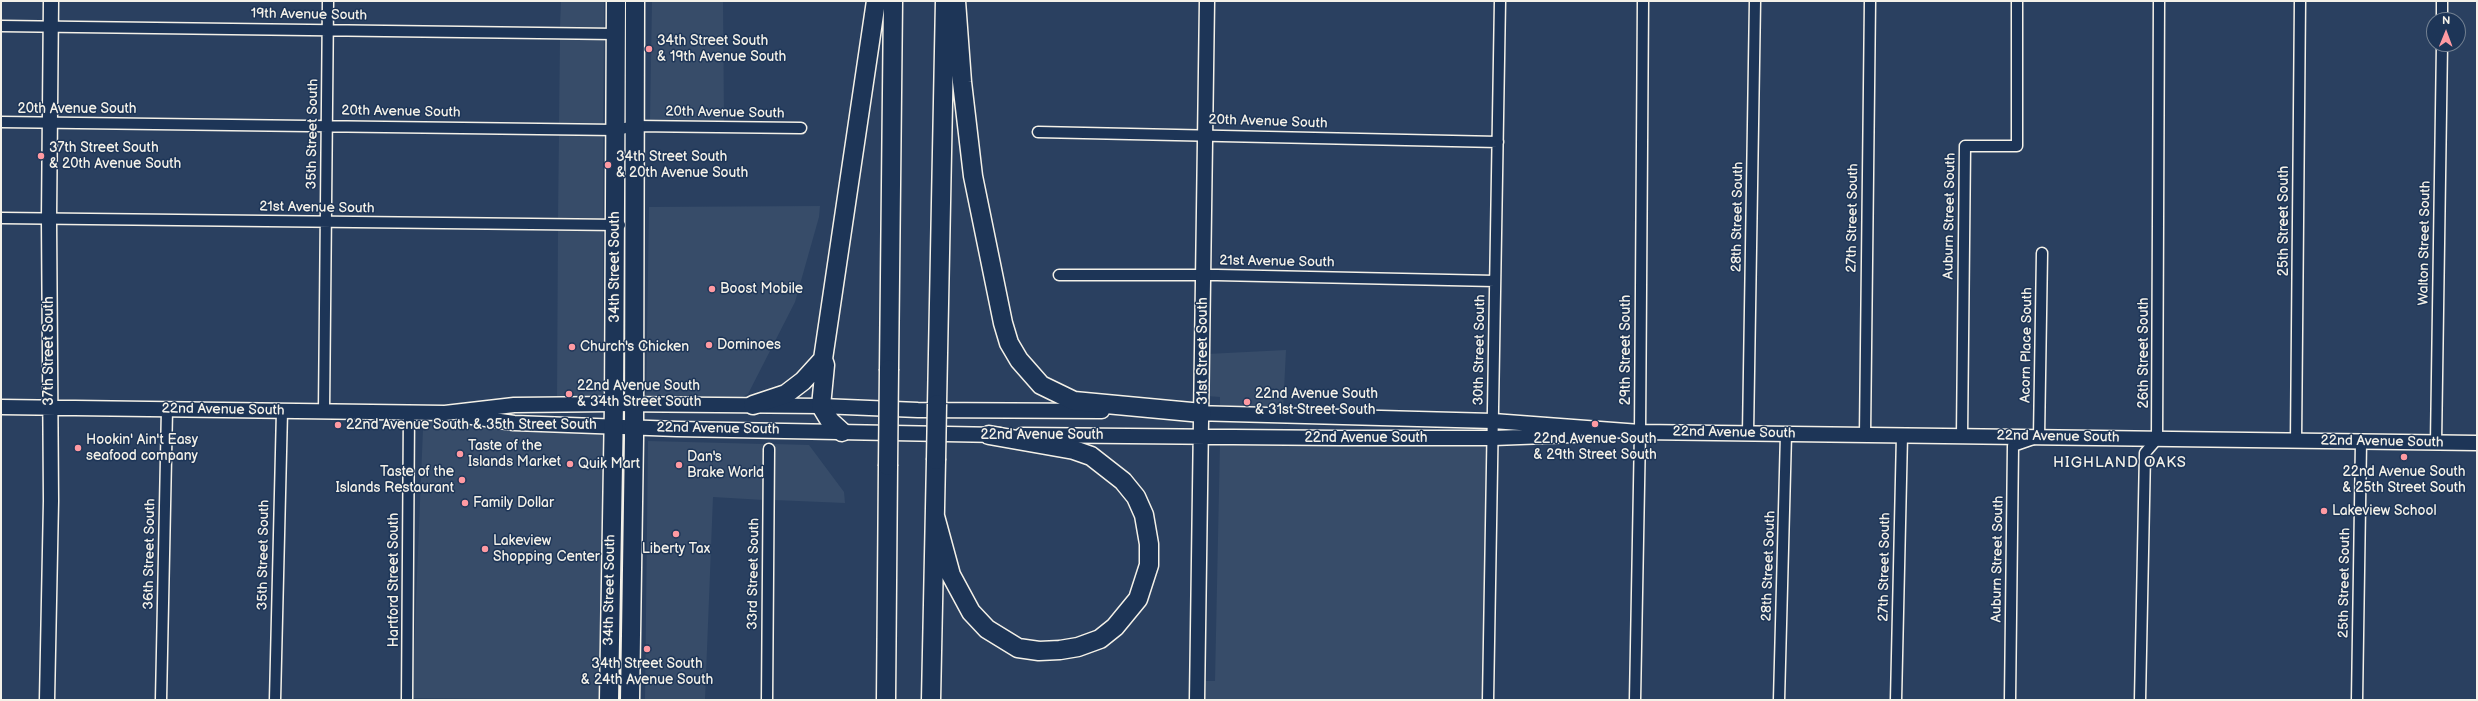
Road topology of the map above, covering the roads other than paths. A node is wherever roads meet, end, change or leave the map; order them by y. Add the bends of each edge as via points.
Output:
1 (51, 1) edge
2 (328, 1) edge
3 (616, 1) edge
4 (635, 1) edge
5 (876, 1) edge
6 (893, 1) edge
7 (945, 1) edge
8 (956, 1) edge
9 (1207, 1) edge
10 (1500, 1) edge
11 (1643, 1) edge
12 (1755, 1) edge
13 (1870, 1) edge
14 (2017, 1) edge
15 (2159, 1) edge
16 (2300, 1) edge
17 (2442, 1) edge
18 (2442, 12) edge
19 (1, 26) edge
20 (51, 26) junction
21 (328, 30) junction
22 (616, 34) junction
23 (2442, 52) edge
24 (1, 122) edge
25 (51, 123) junction
26 (327, 124) junction
27 (635, 126) junction
28 (801, 128) dead end
29 (616, 130) junction
30 (1038, 132) dead end
31 (1205, 134) junction
32 (1498, 142) junction
33 (1, 218) edge
34 (49, 219) junction
35 (326, 222) junction
36 (615, 225) junction
37 (634, 225) junction
38 (2042, 253) dead end
39 (1203, 274) junction
40 (1059, 275) dead end
41 (1495, 281) junction
42 (823, 359) junction
43 (614, 404) junction
44 (634, 404) junction
45 (753, 405) junction
46 (821, 406) junction
47 (1, 407) edge
48 (49, 407) junction
49 (167, 409) junction
50 (282, 411) junction
51 (324, 411) junction
52 (409, 412) junction
53 (445, 413) junction
54 (1202, 413) junction
55 (1493, 421) junction
56 (613, 426) junction
57 (634, 427) junction
58 (842, 432) junction
59 (1640, 432) junction
60 (1748, 433) junction
61 (1786, 434) junction
62 (989, 435) junction
63 (1865, 435) junction
64 (1902, 435) junction
65 (1202, 436) junction
66 (1962, 436) junction
67 (2039, 437) junction
68 (1493, 438) junction
69 (2157, 439) junction
70 (2296, 441) junction
71 (2361, 442) junction
72 (2436, 443) junction
73 (2477, 443) edge
74 (769, 449) dead end
75 (935, 516) junction
76 (47, 700) edge
77 (161, 700) edge
78 (275, 700) edge
79 (407, 700) edge
80 (608, 700) edge
81 (630, 700) edge
82 (767, 700) edge
83 (886, 700) edge
84 (931, 700) edge
85 (1196, 700) edge
86 (1488, 700) edge
87 (1635, 700) edge
88 (1779, 700) edge
89 (1896, 700) edge
90 (2010, 700) edge
91 (2140, 700) edge
92 (2356, 700) edge

1 - 20 main road, 37th Street South
2 - 21 street, 35th Street South
3 - 22 highway, 34th Street South
4 - 27 highway, 34th Street South
5 - 42 highway
6 - 83 highway, bridge
7 - 75 highway, bridge
8 - 54 highway via 965,116 973,176 1003,323 1009,343 1019,360 1041,385 1074,401
9 - 31 main road, 31st Street South
10 - 32 street, 30th Street South
11 - 59 street, 29th Street South
12 - 60 street, 28th Street South
13 - 63 street, 27th Street South
14 - 66 street, Auburn Street South via 2018,146 1965,146
15 - 69 street, 26th Street South
16 - 70 street, 25th Street South
17 - 18 street
19 - 20 street, 19th Avenue South
20 - 21 street, 19th Avenue South
20 - 25 main road, 37th Street South
21 - 22 street, 19th Avenue South
21 - 26 street, 35th Street South
22 - 29 highway, 34th Street South
23 - 72 street, Walton Street South
24 - 25 street, 20th Avenue South
25 - 26 street, 20th Avenue South
25 - 34 main road, 37th Street South
26 - 29 street, 20th Avenue South
26 - 35 street, 35th Street South
27 - 28 street, 20th Avenue South
27 - 29 street, 20th Avenue South
27 - 37 highway, 34th Street South
29 - 36 highway, 34th Street South
30 - 31 street, 20th Avenue South
31 - 32 street, 20th Avenue South
31 - 39 main road, 31st Street South
32 - 41 street, 30th Street South
33 - 34 street, 21st Avenue South
34 - 35 street, 21st Avenue South
34 - 48 main road, 37th Street South
35 - 36 street, 21st Avenue South
35 - 51 street, 35th Street South
36 - 37 street, 21st Avenue South
36 - 43 highway, 34th Street South
37 - 44 highway, 34th Street South
38 - 67 street, Acorn Place South
39 - 40 street, 21st Avenue South
39 - 41 street, 21st Avenue South
39 - 54 main road, 31st Street South
41 - 55 street, 30th Street South
42 - 45 highway via 786,394
42 - 46 highway via 825,365
43 - 44 main road, 22nd Avenue South
43 - 53 main road, 22nd Avenue South via 514,405
43 - 56 highway, 34th Street South
44 - 45 main road, 22nd Avenue South
44 - 57 highway, 34th Street South
45 - 46 main road, 22nd Avenue South
46 - 54 main road, 22nd Avenue South via 918,410
46 - 58 highway via 830,421
47 - 48 main road, 22nd Avenue South
48 - 49 main road, 22nd Avenue South
48 - 76 main road, 37th Street South via 51,501
49 - 50 main road, 22nd Avenue South
49 - 77 street, 36th Street South
50 - 51 main road, 22nd Avenue South
50 - 78 street, 35th Street South
51 - 52 main road, 22nd Avenue South
52 - 53 main road, 22nd Avenue South
52 - 79 street, Hartford Street South
53 - 56 main road, 22nd Avenue South via 514,423
54 - 55 main road, 22nd Avenue South
54 - 65 main road, 31st Street South
55 - 59 main road, 22nd Avenue South
55 - 68 street, 30th Street South
56 - 57 main road, 22nd Avenue South
56 - 80 highway, 34th Street South
57 - 58 main road, 22nd Avenue South
57 - 81 highway, 34th Street South
58 - 62 main road, 22nd Avenue South
59 - 60 main road, 22nd Avenue South
59 - 68 main road, 22nd Avenue South
59 - 87 street, 29th Street South
60 - 61 main road, 22nd Avenue South
61 - 63 main road, 22nd Avenue South
61 - 88 street, 28th Street South
62 - 65 main road, 22nd Avenue South
62 - 75 highway via 1074,450 1091,456 1123,481 1136,497 1144,515 1149,544 1149,565 1138,599 1115,627 1100,639 1060,650 1018,648 987,629 971,612 951,575
63 - 64 main road, 22nd Avenue South
64 - 66 main road, 22nd Avenue South
64 - 89 street, 27th Street South
65 - 68 main road, 22nd Avenue South
65 - 85 main road, 31st Street South
66 - 67 main road, 22nd Avenue South
67 - 69 main road, 22nd Avenue South
67 - 90 street, Auburn Street South via 2013,446
68 - 86 street, 30th Street South
69 - 70 main road, 22nd Avenue South
69 - 91 street via 2145,453
70 - 71 main road, 22nd Avenue South
71 - 72 main road, 22nd Avenue South
71 - 92 street, 25th Street South
72 - 73 main road, 22nd Avenue South
74 - 82 street, 33rd Street South
75 - 84 highway

